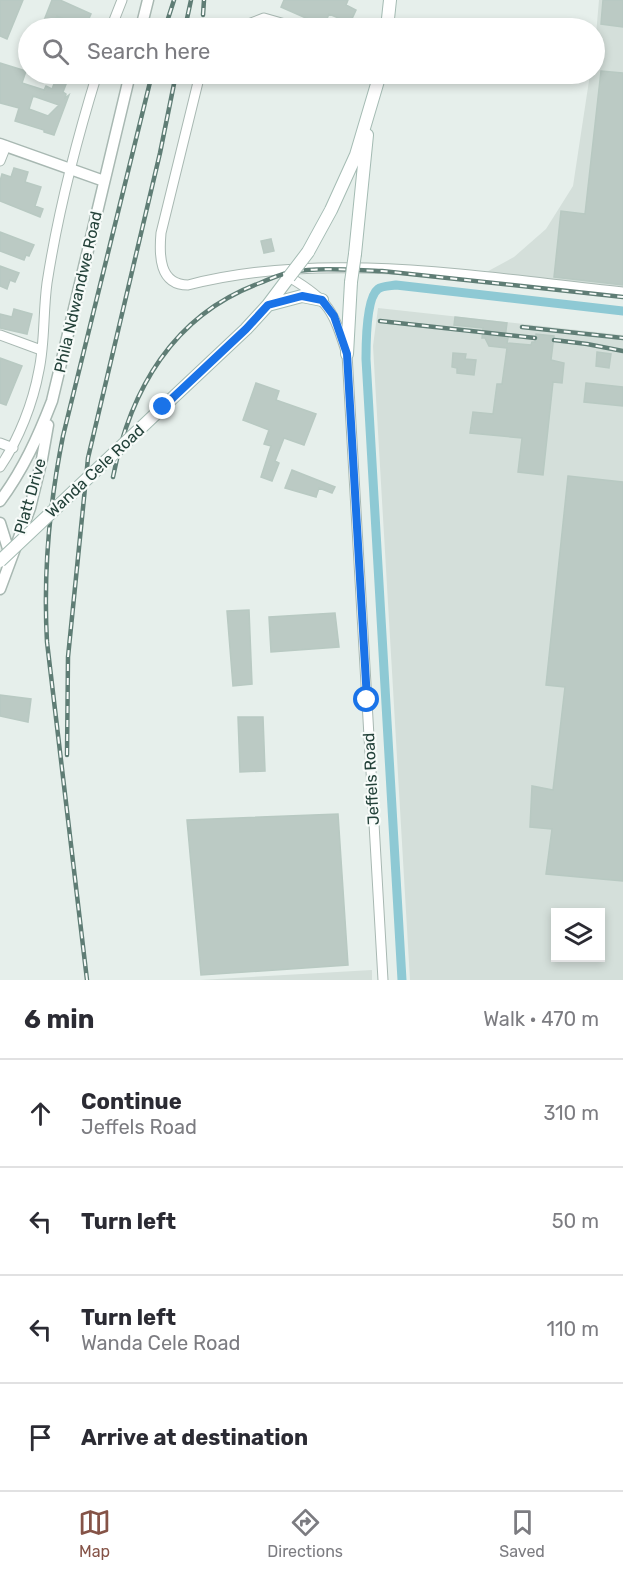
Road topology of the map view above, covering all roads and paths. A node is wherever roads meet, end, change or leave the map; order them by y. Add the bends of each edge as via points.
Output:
1 (122, 0) edge
2 (148, 0) edge
3 (390, 0) edge
4 (115, 18) edge
5 (144, 18) edge
6 (388, 18) edge
7 (94, 84) edge
8 (128, 84) edge
9 (197, 84) edge
10 (377, 84) edge
11 (368, 116) junction
12 (3, 145) edge
13 (0, 161) edge
14 (70, 168) junction
15 (104, 182) junction
16 (286, 281) junction
17 (623, 292) edge
18 (322, 300) junction
19 (268, 305) junction
20 (0, 335) edge
21 (41, 350) junction
22 (347, 354) junction
23 (52, 401) junction
24 (0, 443) edge
25 (13, 448) junction
26 (0, 467) edge
27 (0, 501) edge
28 (0, 523) edge
29 (5, 560) edge
30 (0, 589) edge
31 (383, 980) edge

1 - 4 street
2 - 5 street
3 - 6 main road
7 - 14 street, Phila Ndwandwe Road
8 - 15 street, Phila Ndwandwe Road
9 - 17 street via 160,233 162,266 166,275 180,285 245,273 343,267
10 - 11 main road
11 - 16 main road, Wanda Cele Road, bridge via 356,155 331,210 308,252
11 - 22 main road, bridge
12 - 13 street
12 - 14 street
14 - 15 street
14 - 21 street, Phila Ndwandwe Road via 47,284
15 - 23 street, Phila Ndwandwe Road
16 - 18 street, Jeffels Road via 303,285
16 - 19 main road, Wanda Cele Road
18 - 19 main road via 302,296
18 - 22 street, Jeffels Road via 334,316
19 - 29 main road, Wanda Cele Road, bridge
20 - 21 street
21 - 25 street, Phila Ndwandwe Road via 39,369
22 - 31 street, Jeffels Road
23 - 27 street, Phila Ndwandwe Road via 36,443
23 - 29 street, Platt Drive via 30,508
24 - 25 street
25 - 26 street, Phila Ndwandwe Road
28 - 29 street
29 - 30 street, Platt Drive

